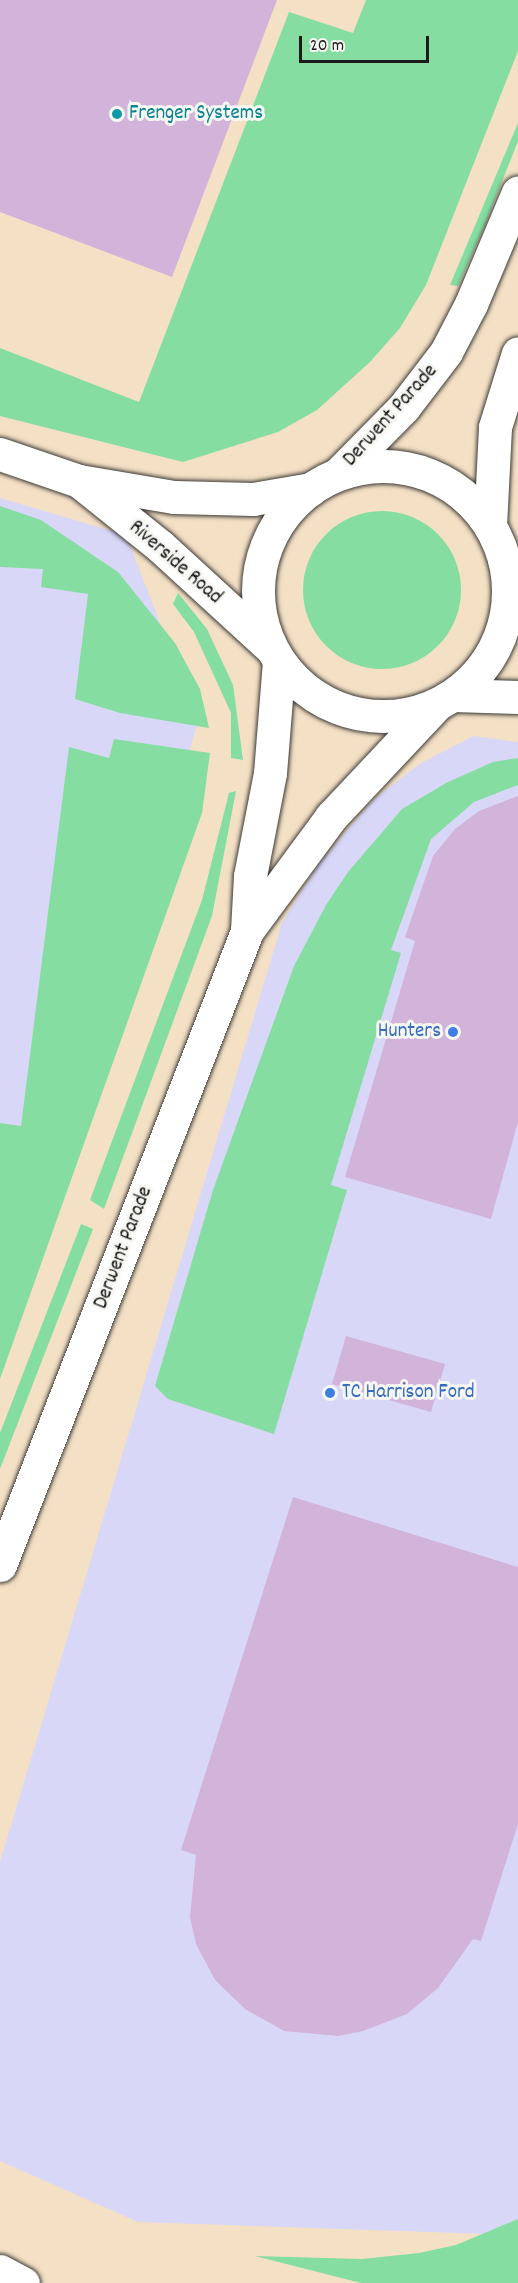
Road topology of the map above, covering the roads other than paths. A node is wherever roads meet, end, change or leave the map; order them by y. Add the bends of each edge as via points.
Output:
1 (518, 192) edge
2 (518, 354) edge
3 (0, 454) edge
4 (79, 481) junction
5 (324, 482) junction
6 (502, 544) edge
7 (274, 653) junction
8 (518, 698) edge
9 (444, 700) junction
10 (247, 931) junction
11 (0, 1565) edge
12 (0, 2271) edge
13 (22, 2283) edge

1 - 5 street, Derwent Parade via 446,352 404,407
2 - 6 street via 493,435
3 - 4 street, Riverside Road
4 - 5 street, Riverside Road via 208,499 253,499
4 - 7 street, Riverside Road via 160,546
5 - 6 street, Riverside Road via 388,466 423,472 468,499
5 - 7 street, Derwent Parade via 275,528 261,562 258,597
6 - 9 street, Derwent Parade via 507,575 503,626 489,658
7 - 9 street, Riverside Road via 317,698 349,712 384,716
7 - 10 street, Derwent Parade via 270,773 250,876
8 - 9 street, Riverside Road
9 - 10 street, Derwent Parade via 331,817
10 - 11 street, Derwent Parade
12 - 13 street

